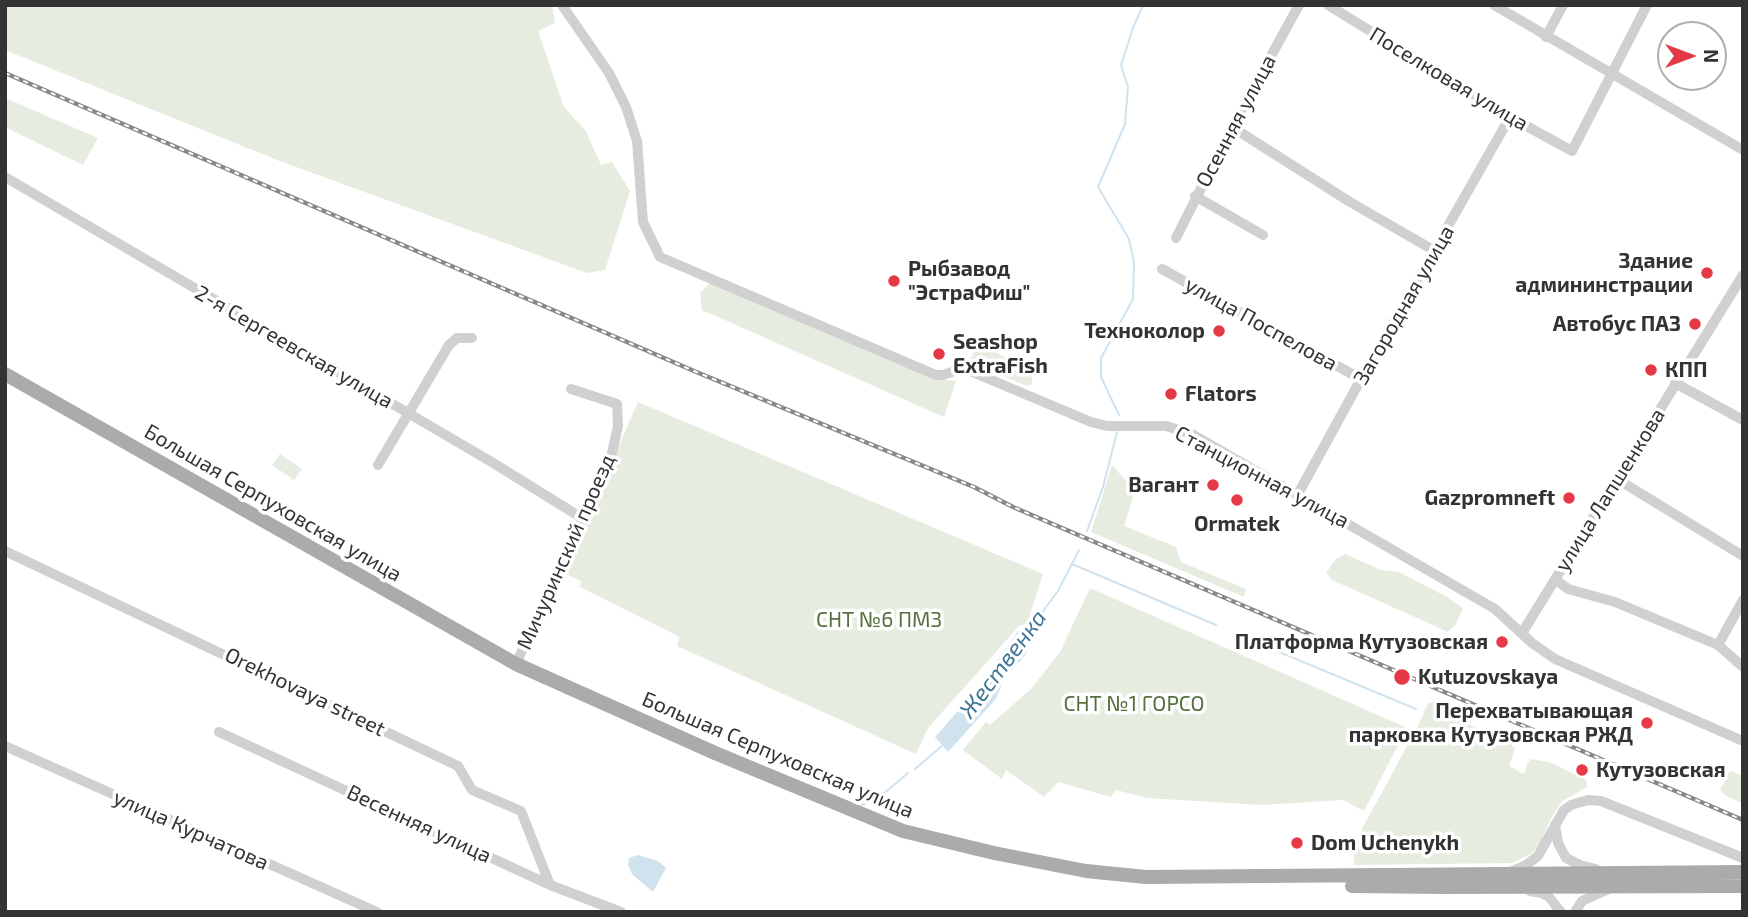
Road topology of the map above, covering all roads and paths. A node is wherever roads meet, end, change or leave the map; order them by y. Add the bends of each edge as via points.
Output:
1 (562, 5) edge
2 (1299, 5) edge
3 (1328, 5) edge
4 (1494, 5) edge
5 (1563, 5) edge
6 (1647, 5) edge
7 (1546, 37) junction
8 (1610, 74) junction
9 (1510, 117) junction
10 (1231, 127) junction
11 (1743, 134) edge
12 (1739, 148) edge
13 (5, 177) edge
14 (1195, 196) junction
15 (1263, 235) dead end
16 (1175, 237) dead end
17 (1435, 251) junction
18 (1162, 269) dead end
19 (1743, 275) edge
20 (1739, 291) edge
21 (472, 338) dead end
22 (5, 374) edge
23 (1361, 379) junction
24 (5, 383) edge
25 (1675, 383) junction
26 (571, 389) dead end
27 (408, 414) junction
28 (1743, 420) edge
29 (378, 465) dead end
30 (1617, 479) junction
31 (1298, 494) junction
32 (582, 518) junction
33 (5, 551) edge
34 (1743, 556) edge
35 (1555, 579) junction
36 (1743, 600) edge
37 (1522, 633) junction
38 (1718, 645) junction
39 (516, 664) junction
40 (1743, 667) edge
41 (219, 732) dead end
42 (1743, 741) edge
43 (5, 746) edge
44 (1555, 825) junction
45 (1743, 858) edge
46 (1743, 872) edge
47 (1618, 879) junction
48 (1503, 881) junction
49 (550, 885) junction
50 (1743, 886) edge
51 (377, 912) edge
52 (621, 912) edge
53 (1561, 912) edge
54 (1575, 912) edge

1 - 31 street, Станционная улица via 609,73 626,107 637,141 643,222 660,257 936,375 963,368 1091,422 1166,426 1192,434
2 - 10 street, Осенняя улица
3 - 9 street, Поселковая улица
4 - 7 street
5 - 7 street
6 - 8 street
7 - 8 street
8 - 9 street, Поселковая улица via 1572,151
8 - 12 street
9 - 17 street, Загородная улица
10 - 14 street, Осенняя улица
10 - 17 street
11 - 12 street
13 - 27 street, 2-я Сергеевская улица
14 - 15 street
14 - 16 street, Осенняя улица
17 - 23 street, Загородная улица
18 - 23 street, улица Поспелова
19 - 20 street, улица Лапшенкова
20 - 25 street, улица Лапшенкова
21 - 27 street via 457,338 450,345
22 - 39 main road, Большая Серпуховская улица
23 - 31 street, Загородная улица
24 - 48 main road, Большая Серпуховская улица via 512,671 894,836 964,855 1127,884
25 - 28 street
25 - 30 street, улица Лапшенкова
26 - 32 street, Мичуринский проезд via 617,404 612,453
27 - 29 street
27 - 32 street, 2-я Сергеевская улица
30 - 34 street
30 - 35 street, улица Лапшенкова
31 - 37 street, Станционная улица via 1495,609
32 - 39 street, Мичуринский проезд
33 - 49 street, Orekhovaya street via 458,766 472,790 521,811
35 - 37 street, улица Лапшенкова
35 - 38 street via 1568,589
36 - 38 street
37 - 42 street, Станционная улица via 1555,659
38 - 40 street
39 - 48 main road, Большая Серпуховская улица via 887,826 983,851 1086,871 1146,877
41 - 49 street, Весенняя улица
43 - 51 street, улица Курчатова
44 - 45 street via 1571,805 1601,801
44 - 47 street via 1566,858
44 - 48 street via 1538,856
46 - 47 main road, Большая Серпуховская улица
47 - 48 main road, Большая Серпуховская улица
47 - 50 main road, Большая Серпуховская улица
47 - 54 street via 1582,901
48 - 53 street via 1542,893
49 - 52 street, Весенняя улица

